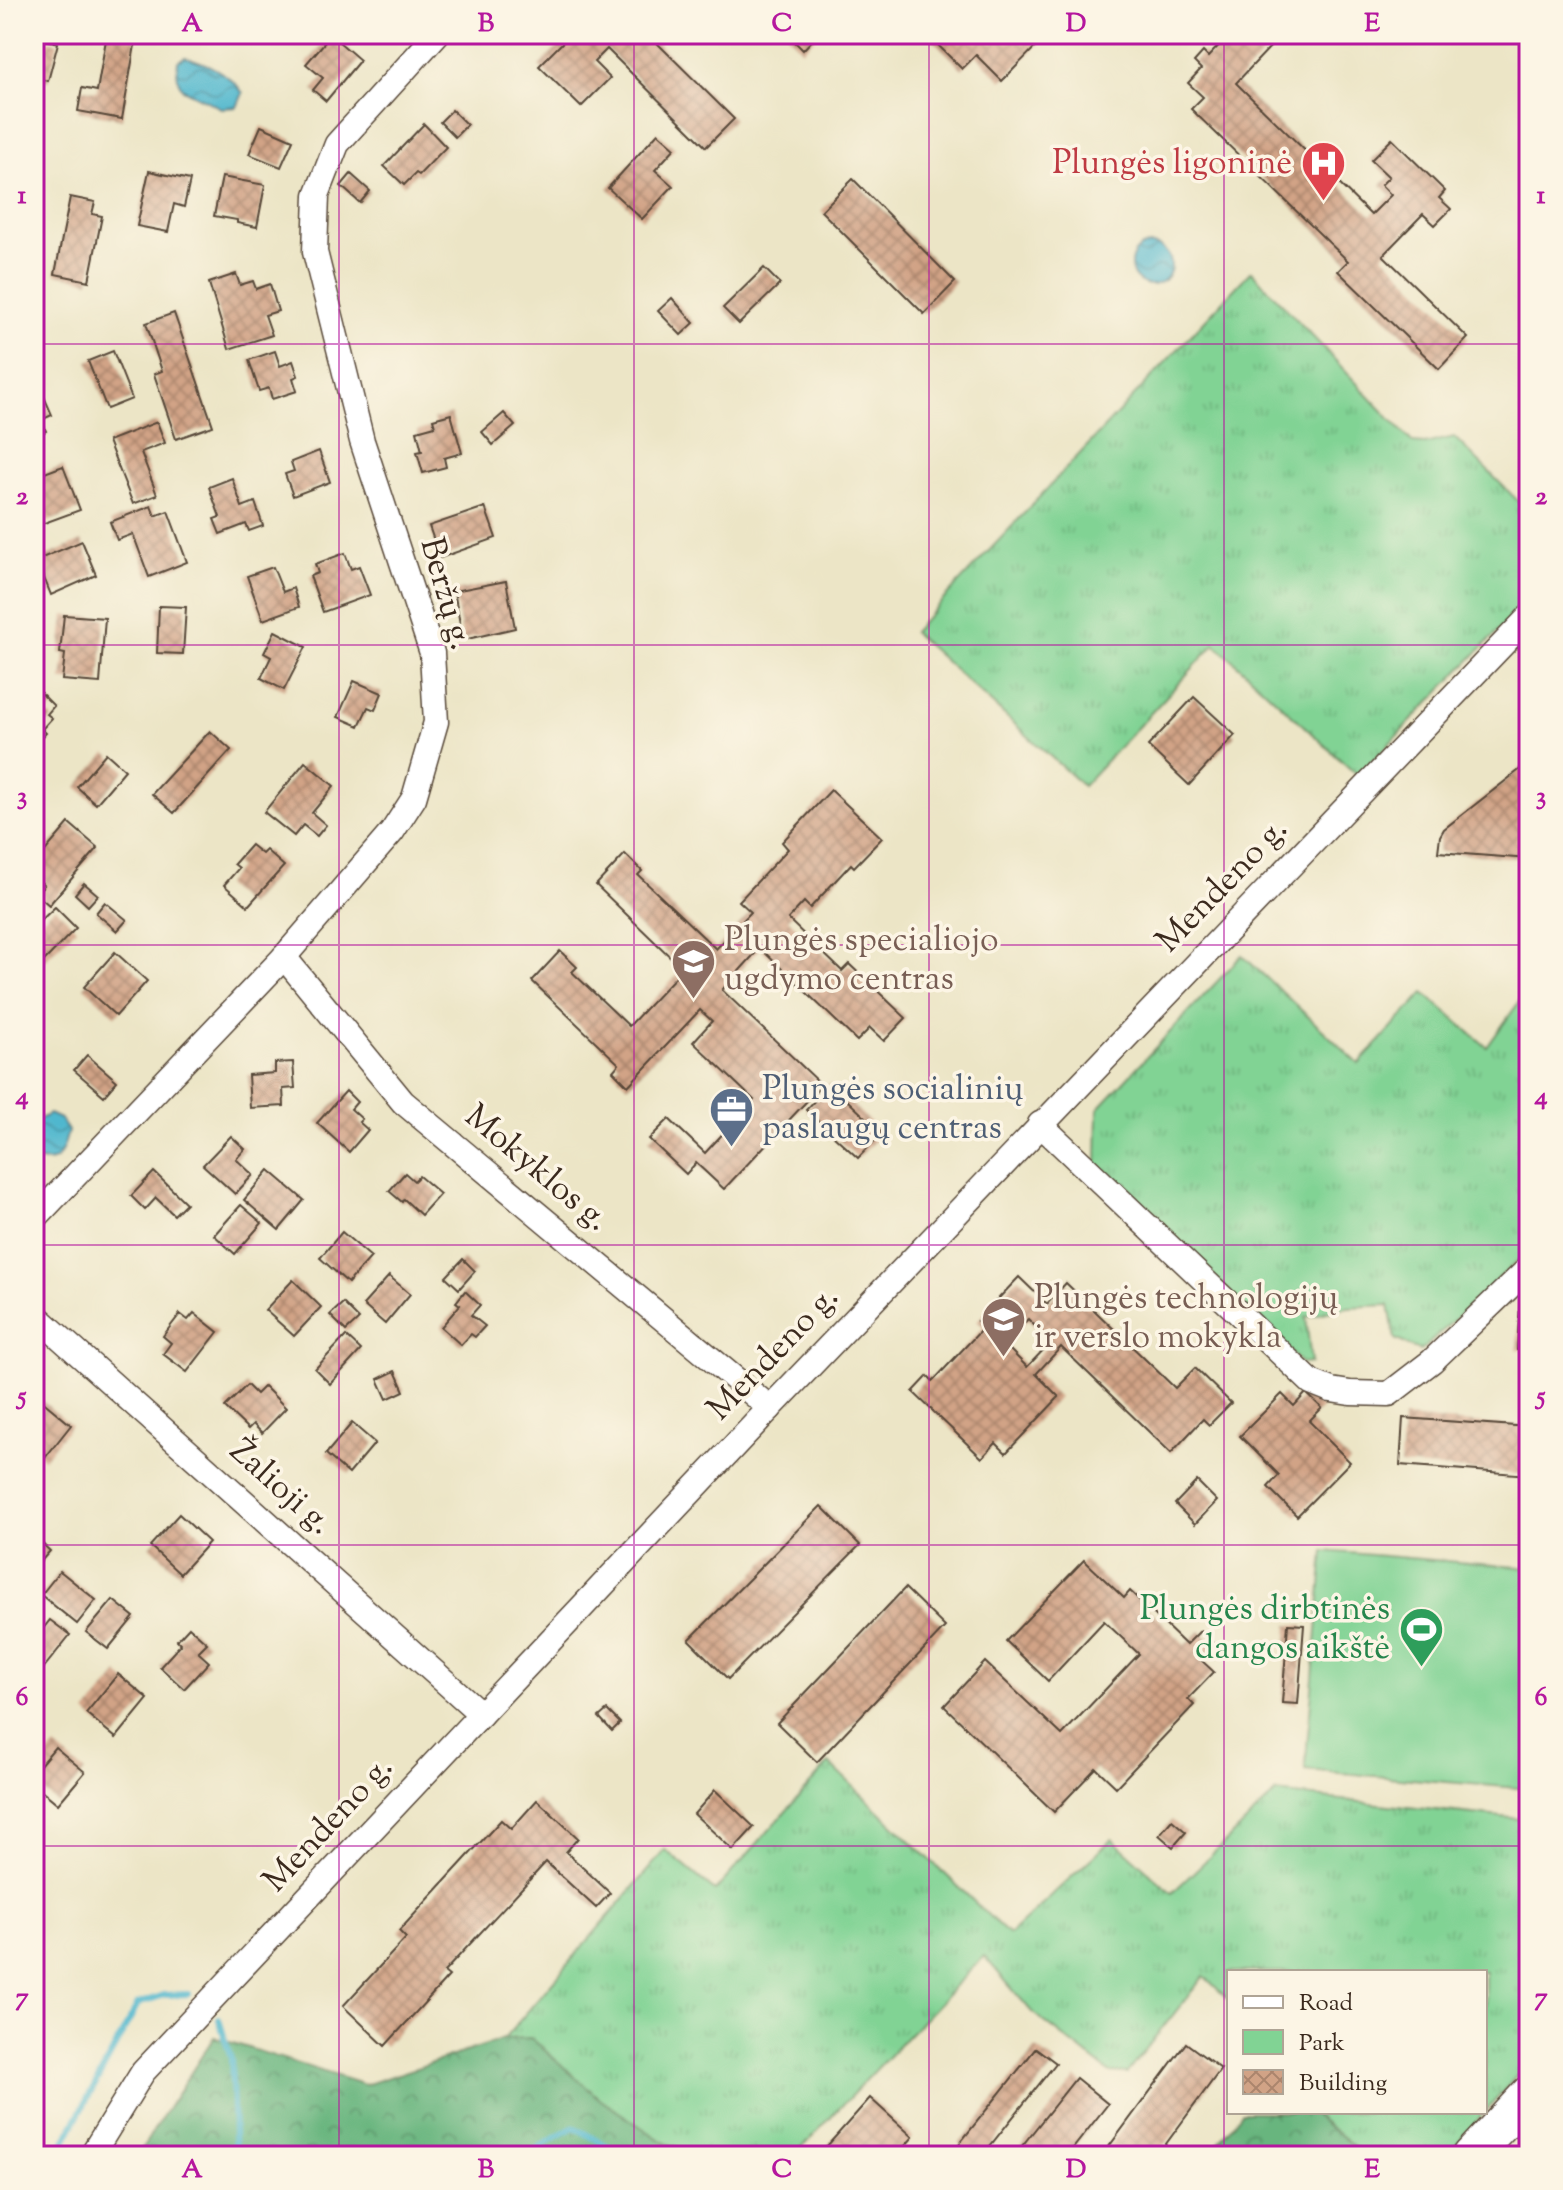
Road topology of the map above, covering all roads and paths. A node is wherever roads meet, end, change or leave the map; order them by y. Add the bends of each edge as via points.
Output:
1 (437, 34) edge
2 (1528, 619) edge
3 (284, 957) junction
4 (1040, 1124) junction
5 (34, 1219) edge
6 (1529, 1268) edge
7 (34, 1314) edge
8 (770, 1408) junction
9 (481, 1714) junction
10 (1529, 2094) edge
11 (91, 2156) edge
12 (1471, 2156) edge

1 - 3 street, Beržų g. via 337,144 317,195 315,252 362,441 432,653 436,722 414,798 392,832
2 - 4 street, Mendeno g.
3 - 5 street, Beržų g.
3 - 8 street, Mokyklos g. via 403,1102
4 - 6 street via 1311,1382 1331,1390 1389,1394 1432,1361
4 - 8 street, Mendeno g.
7 - 9 street, Žalioji g.
8 - 9 street, Mendeno g.
9 - 11 street, Mendeno g. via 143,2072
10 - 12 main road

